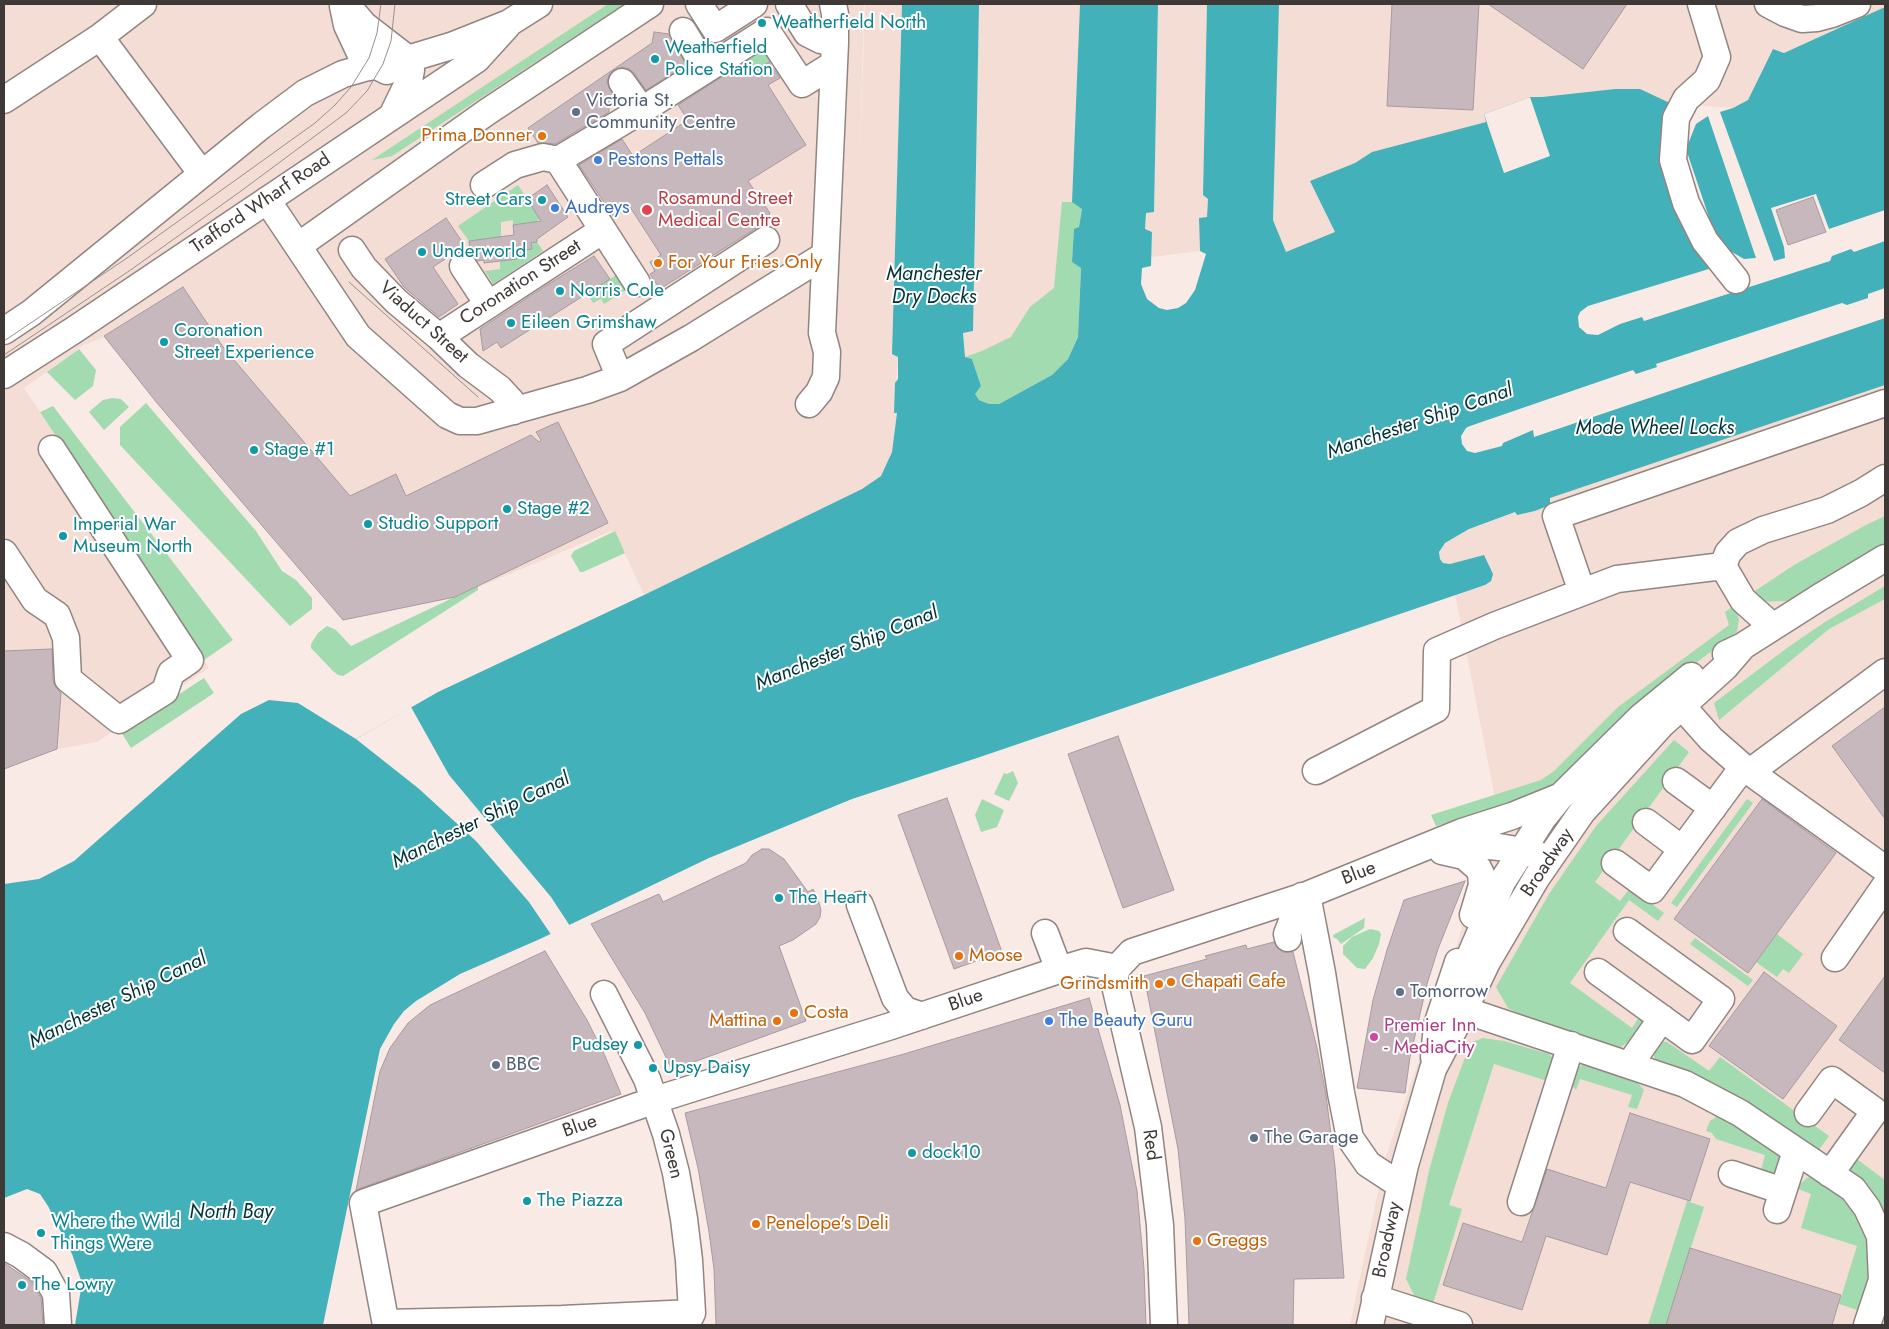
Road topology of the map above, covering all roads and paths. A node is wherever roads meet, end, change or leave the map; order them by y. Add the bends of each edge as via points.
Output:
1 (143, 4) edge
2 (539, 4) edge
3 (650, 4) edge
4 (699, 4) edge
5 (754, 4) edge
6 (789, 4) edge
7 (834, 4) edge
8 (1702, 4) edge
9 (1768, 4) edge
10 (1857, 4) edge
11 (345, 11) edge
12 (509, 23) junction
13 (682, 31) dead end
14 (100, 37) junction
15 (834, 54) junction
16 (375, 65) junction
17 (706, 68) junction
18 (343, 74) junction
19 (415, 77) junction
20 (622, 82) dead end
21 (4, 100) edge
22 (642, 110) junction
23 (558, 160) junction
24 (202, 174) junction
25 (484, 185) dead end
26 (267, 200) junction
27 (603, 230) junction
28 (766, 240) dead end
29 (298, 246) junction
30 (352, 250) dead end
31 (825, 255) junction
32 (463, 266) dead end
33 (1736, 280) dead end
34 (646, 298) junction
35 (488, 304) junction
36 (4, 331) edge
37 (439, 337) junction
38 (4, 374) edge
39 (620, 378) junction
40 (1885, 403) edge
41 (809, 404) dead end
42 (514, 411) junction
43 (52, 449) dead end
44 (1885, 478) edge
45 (4, 553) edge
46 (1885, 558) edge
47 (1723, 566) junction
48 (1582, 592) junction
49 (1772, 626) junction
50 (1742, 646) junction
51 (1885, 672) edge
52 (1676, 700) junction
53 (1747, 769) junction
54 (1316, 772) dead end
55 (1676, 781) dead end
56 (1560, 797) junction
57 (1713, 808) junction
58 (1646, 822) dead end
59 (1682, 849) junction
60 (1522, 850) junction
61 (1443, 851) junction
62 (1404, 857) junction
63 (1615, 863) dead end
64 (1885, 869) edge
65 (1885, 886) edge
66 (1305, 895) junction
67 (860, 905) dead end
68 (1265, 908) junction
69 (1628, 931) dead end
70 (1045, 933) dead end
71 (1835, 958) dead end
72 (1117, 968) junction
73 (1059, 970) junction
74 (1598, 972) dead end
75 (604, 994) dead end
76 (1464, 1010) junction
77 (922, 1016) junction
78 (1662, 1018) junction
79 (1435, 1041) junction
80 (1571, 1045) junction
81 (1630, 1064) junction
82 (1434, 1069) junction
83 (655, 1100) junction
84 (1808, 1113) dead end
85 (1880, 1115) edge
86 (1796, 1151) junction
87 (1830, 1174) junction
88 (1732, 1176) dead end
89 (1400, 1185) junction
90 (1521, 1202) dead end
91 (4, 1246) edge
92 (1375, 1298) junction
93 (689, 1319) edge
94 (526, 1322) edge
95 (563, 1322) edge
96 (386, 1324) edge
97 (58, 1325) edge
98 (1164, 1325) edge
99 (1370, 1325) edge
100 (1459, 1325) edge
101 (1867, 1325) edge

1 - 14 street
2 - 12 street
3 - 29 street via 486,112
4 - 5 street via 715,29
6 - 15 street via 807,33
7 - 15 street
8 - 33 street via 1717,57 1707,80 1686,99 1676,118 1673,160 1686,204 1705,241
9 - 10 street via 1802,19 1818,18
11 - 16 street via 361,55
11 - 18 street via 347,52
11 - 19 street via 364,25
12 - 19 street via 442,49
12 - 19 street via 477,59
13 - 17 street
14 - 21 street
14 - 24 street
15 - 17 street via 802,84 767,31
15 - 31 street
16 - 18 street
16 - 19 street
17 - 22 street
18 - 24 street via 305,93
19 - 26 street, Trafford Wharf Road via 393,114
20 - 22 street
22 - 23 street
23 - 25 street via 543,157 515,165
23 - 27 street
24 - 36 street via 31,313
26 - 29 street
26 - 38 street, Trafford Wharf Road via 79,338
27 - 34 street
27 - 35 street, Coronation Street
28 - 34 street
29 - 42 street via 358,336 448,415 460,421 477,421
30 - 37 street, Viaduct Street via 364,268 396,301
31 - 39 street
31 - 41 street via 822,333 828,352 826,377
32 - 35 street
34 - 39 street via 606,344
35 - 37 street, Coronation Street
37 - 42 street, Viaduct Street via 500,389 511,401
39 - 42 street
40 - 48 street via 1556,516
43 - 45 street via 190,660 171,672 165,691 119,720 68,679 66,638 57,615 35,600
44 - 47 street via 1827,510 1763,530 1738,542 1728,553
46 - 49 street, Broadway
47 - 48 street via 1617,579
47 - 49 street via 1743,600
48 - 54 street via 1437,651 1436,709
49 - 50 street, Broadway
50 - 52 street, Broadway via 1690,677
50 - 52 street, Broadway via 1726,667 1703,687 1689,688
51 - 53 street
52 - 53 street via 1711,738
52 - 56 street, Broadway via 1641,717
52 - 60 street, Broadway via 1611,764 1535,853
52 - 76 street, Broadway via 1662,724 1577,819 1537,877 1487,962
53 - 57 street
53 - 64 street
55 - 57 street
56 - 60 street, Broadway
56 - 62 street, Blue via 1462,832
57 - 59 street
58 - 59 street
59 - 63 street via 1652,890
60 - 61 street, Broadway via 1469,844
60 - 79 street, Broadway via 1493,900
61 - 62 street, Broadway
61 - 79 street, Broadway via 1471,861 1481,874 1482,885 1437,1025
62 - 66 street, Blue
65 - 71 street
66 - 68 street, Blue
66 - 68 street via 1285,939
66 - 89 street via 1322,973 1350,1138 1368,1164
67 - 77 street via 895,998 905,1010
68 - 72 street, Blue via 1132,952
69 - 78 street via 1721,999 1692,1040
70 - 73 street
72 - 73 street, Blue via 1086,962
72 - 98 street, Red via 1114,980 1148,1127 1160,1225
73 - 77 street, Blue
74 - 78 street
75 - 83 street, Green
76 - 80 street
76 - 82 street, Broadway
77 - 83 street, Blue
78 - 81 street
79 - 82 street, Broadway
80 - 81 street
80 - 90 street
81 - 86 street via 1713,1098
82 - 89 street, Broadway
83 - 93 street, Green via 676,1173 684,1219 689,1260
83 - 96 street, Blue via 363,1203
84 - 85 street via 1832,1080
85 - 87 street
86 - 87 street
86 - 88 street via 1780,1200
87 - 101 street via 1853,1189 1867,1208 1880,1236 1882,1280
89 - 92 street, Broadway
91 - 97 street via 44,1272 56,1294
92 - 99 street, Broadway
92 - 100 street
93 - 95 street
94 - 95 street
94 - 96 street

